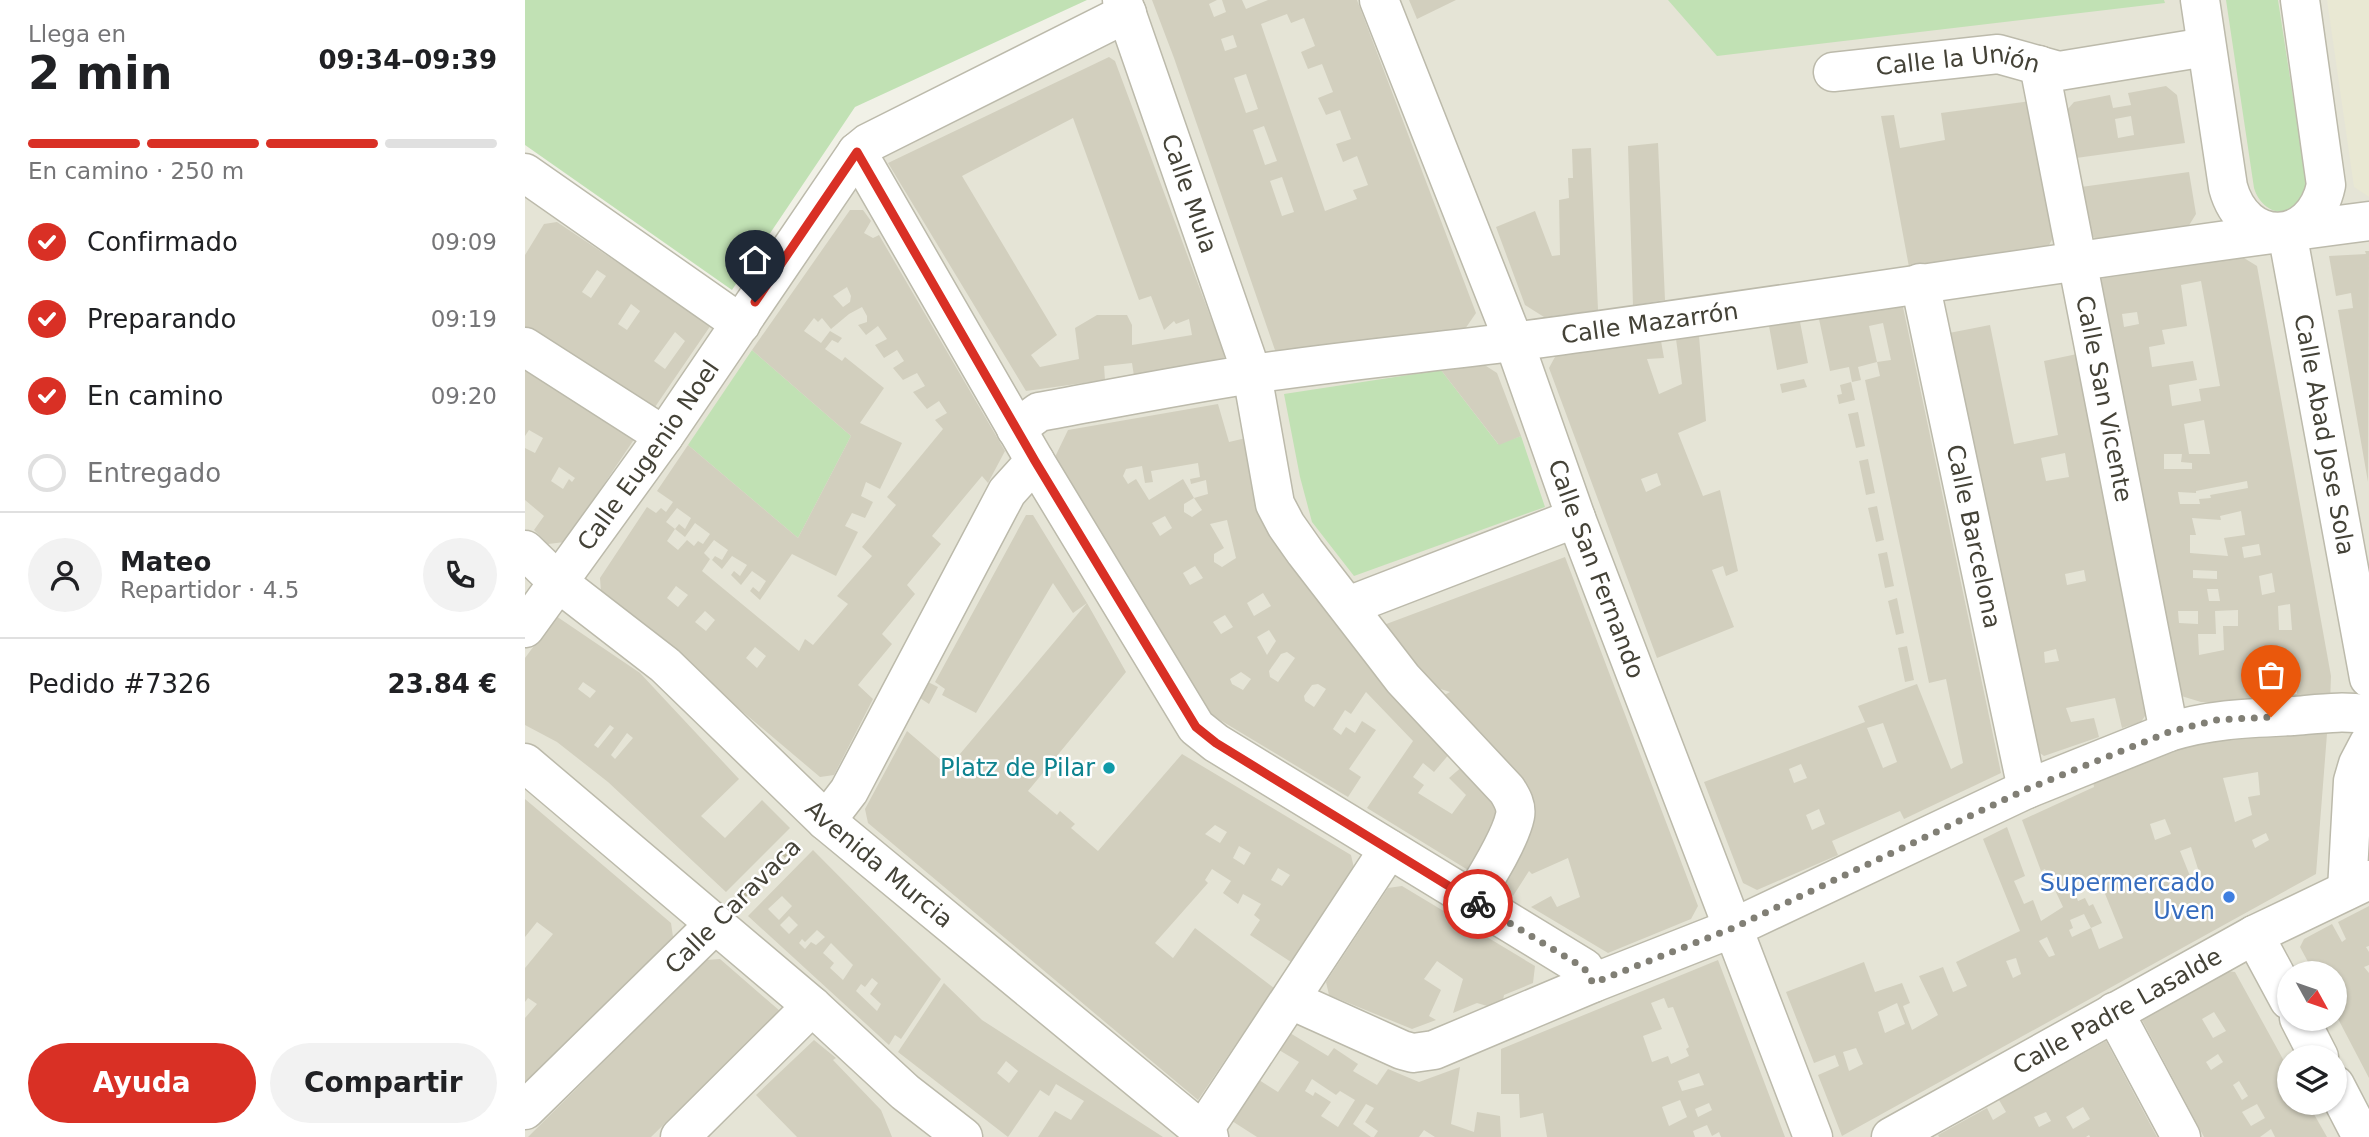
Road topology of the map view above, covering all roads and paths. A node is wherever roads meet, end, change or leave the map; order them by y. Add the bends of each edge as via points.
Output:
1 (1379, 0) edge
2 (2200, 0) edge
3 (2300, 0) edge
4 (1124, 6) edge
5 (2206, 47) junction
6 (2039, 65) junction
7 (1833, 72) dead end
8 (857, 152) junction
9 (530, 187) edge
10 (2369, 221) edge
11 (2287, 232) junction
12 (2077, 263) junction
13 (1920, 283) junction
14 (741, 324) junction
15 (1514, 342) junction
16 (525, 347) edge
17 (1252, 374) junction
18 (664, 436) junction
19 (1026, 445) junction
20 (1576, 518) junction
21 (525, 550) edge
22 (559, 583) junction
23 (1348, 606) junction
24 (525, 628) edge
25 (2369, 678) edge
26 (2369, 715) edge
27 (2169, 732) junction
28 (2369, 743) edge
29 (525, 763) edge
30 (2027, 789) junction
31 (826, 821) junction
32 (1389, 849) junction
33 (2358, 885) edge
34 (1472, 900) junction
35 (715, 925) junction
36 (1733, 928) junction
37 (2254, 935) junction
38 (2277, 978) edge
39 (1593, 983) junction
40 (1291, 1000) junction
41 (812, 1006) junction
42 (2114, 1012) junction
43 (905, 1092) junction
44 (2347, 1109) edge
45 (525, 1110) edge
46 (1906, 1133) edge
47 (1203, 1135) edge
48 (680, 1137) edge
49 (922, 1137) edge
50 (963, 1137) edge
51 (1813, 1137) edge
52 (2181, 1137) edge
53 (2362, 1137) edge

1 - 15 street, Calle San Fernando
2 - 5 street
3 - 11 street via 2326,185 2314,214
4 - 8 street, Calle Eugenio Noel
4 - 17 street, Calle Mula
5 - 6 street, Calle la Unión via 2059,71
5 - 11 street via 2232,203 2255,226
6 - 7 street, Calle la Unión via 1998,54
6 - 12 street, Calle San Vicente
8 - 14 street, Calle Eugenio Noel
8 - 19 street
9 - 14 street
10 - 11 street, Calle Mazarrón
11 - 12 street, Calle Mazarrón
11 - 25 street, Calle Abad Jose Sola
12 - 13 street, Calle Mazarrón
12 - 27 street, Calle San Vicente
13 - 15 street, Calle Mazarrón
13 - 30 street, Calle Barcelona
14 - 18 street, Calle Eugenio Noel
15 - 17 street, Calle Mazarrón
15 - 20 street, Calle San Fernando
16 - 18 street
17 - 19 street, Calle Mazarrón via 1039,412
17 - 23 street, Calle Mula via 1275,504 1304,552
18 - 22 street, Calle Eugenio Noel
19 - 31 street, Calle Caravaca via 1007,492 849,791
19 - 32 street via 1196,727
20 - 23 street
20 - 36 street, Calle San Fernando
21 - 22 street, Avenida Murcia
22 - 24 street, Calle Eugenio Noel
22 - 31 street, Avenida Murcia via 665,665
23 - 34 street, Calle Mula via 1403,679 1513,800 1510,830
26 - 27 street via 2335,712 2233,719
27 - 30 street
28 - 33 street via 2353,781
29 - 35 street
30 - 36 street
31 - 35 path, Calle Caravaca via 807,832
31 - 47 street, Avenida Murcia
32 - 34 street
32 - 40 street
33 - 37 street, Calle Padre Lasalde
34 - 39 street via 1584,968
35 - 41 street
35 - 45 street, Calle Caravaca
36 - 39 street
36 - 51 street, Calle San Fernando
37 - 38 street
37 - 42 street, Calle Padre Lasalde
39 - 40 street via 1423,1053 1402,1050
40 - 47 street
41 - 43 street
41 - 48 street
42 - 46 street, Calle Padre Lasalde
42 - 52 street
43 - 49 street
43 - 50 street
44 - 53 street

